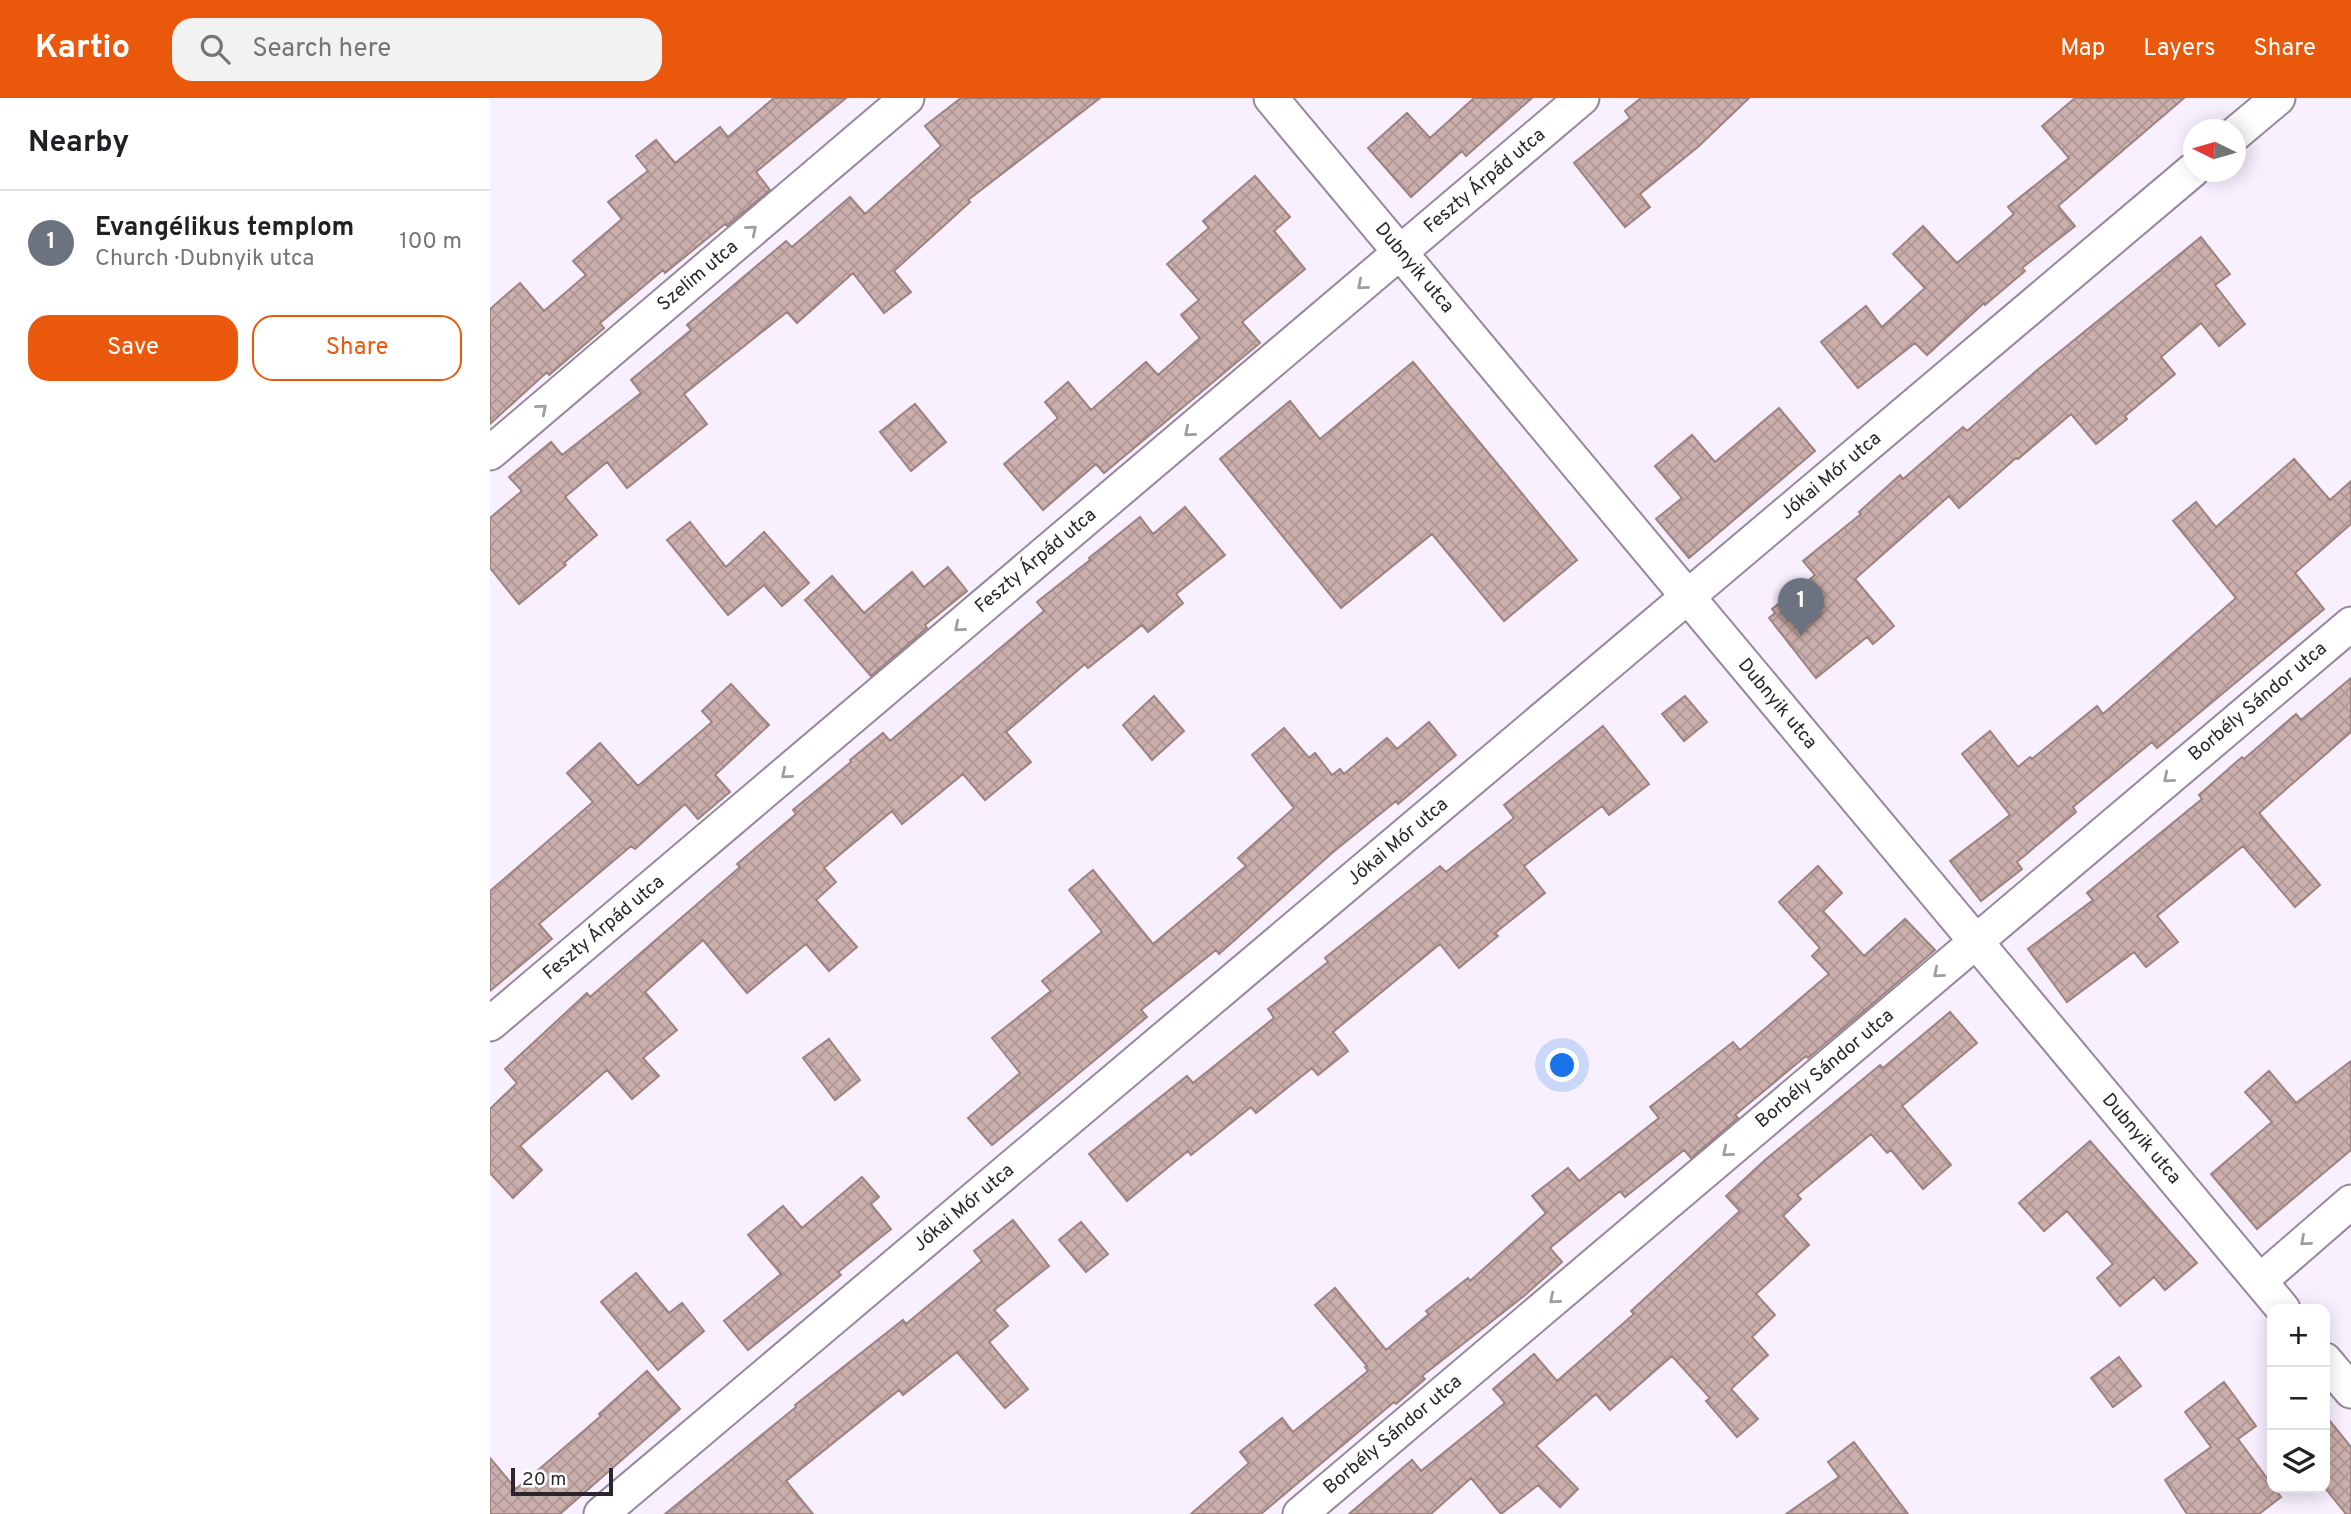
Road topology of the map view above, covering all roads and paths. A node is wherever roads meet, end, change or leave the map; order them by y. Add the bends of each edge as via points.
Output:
1 (907, 98) edge
2 (1271, 98) edge
3 (1582, 98) edge
4 (2278, 98) edge
5 (2246, 125) edge
6 (2183, 178) edge
7 (1401, 253) junction
8 (490, 453) edge
9 (1688, 597) junction
10 (2351, 624) edge
11 (1975, 941) junction
12 (490, 1024) edge
13 (2351, 1202) edge
14 (2260, 1281) junction
15 (2279, 1304) edge
16 (2330, 1366) edge
17 (2351, 1391) edge
18 (601, 1514) edge
19 (1300, 1514) edge

8 -> 1 street, Szelim utca
2 - 7 street, Dubnyik utca
3 - 7 street, Feszty Árpád utca
4 - 5 street
6 - 9 street, Jókai Mór utca
7 - 9 street, Dubnyik utca
7 -> 12 street, Feszty Árpád utca
9 - 11 street, Dubnyik utca
9 - 18 street, Jókai Mór utca
10 -> 11 street, Borbély Sándor utca
11 - 14 street, Dubnyik utca
11 -> 19 street, Borbély Sándor utca
13 -> 14 street
14 - 15 street, Dubnyik utca
16 - 17 street

